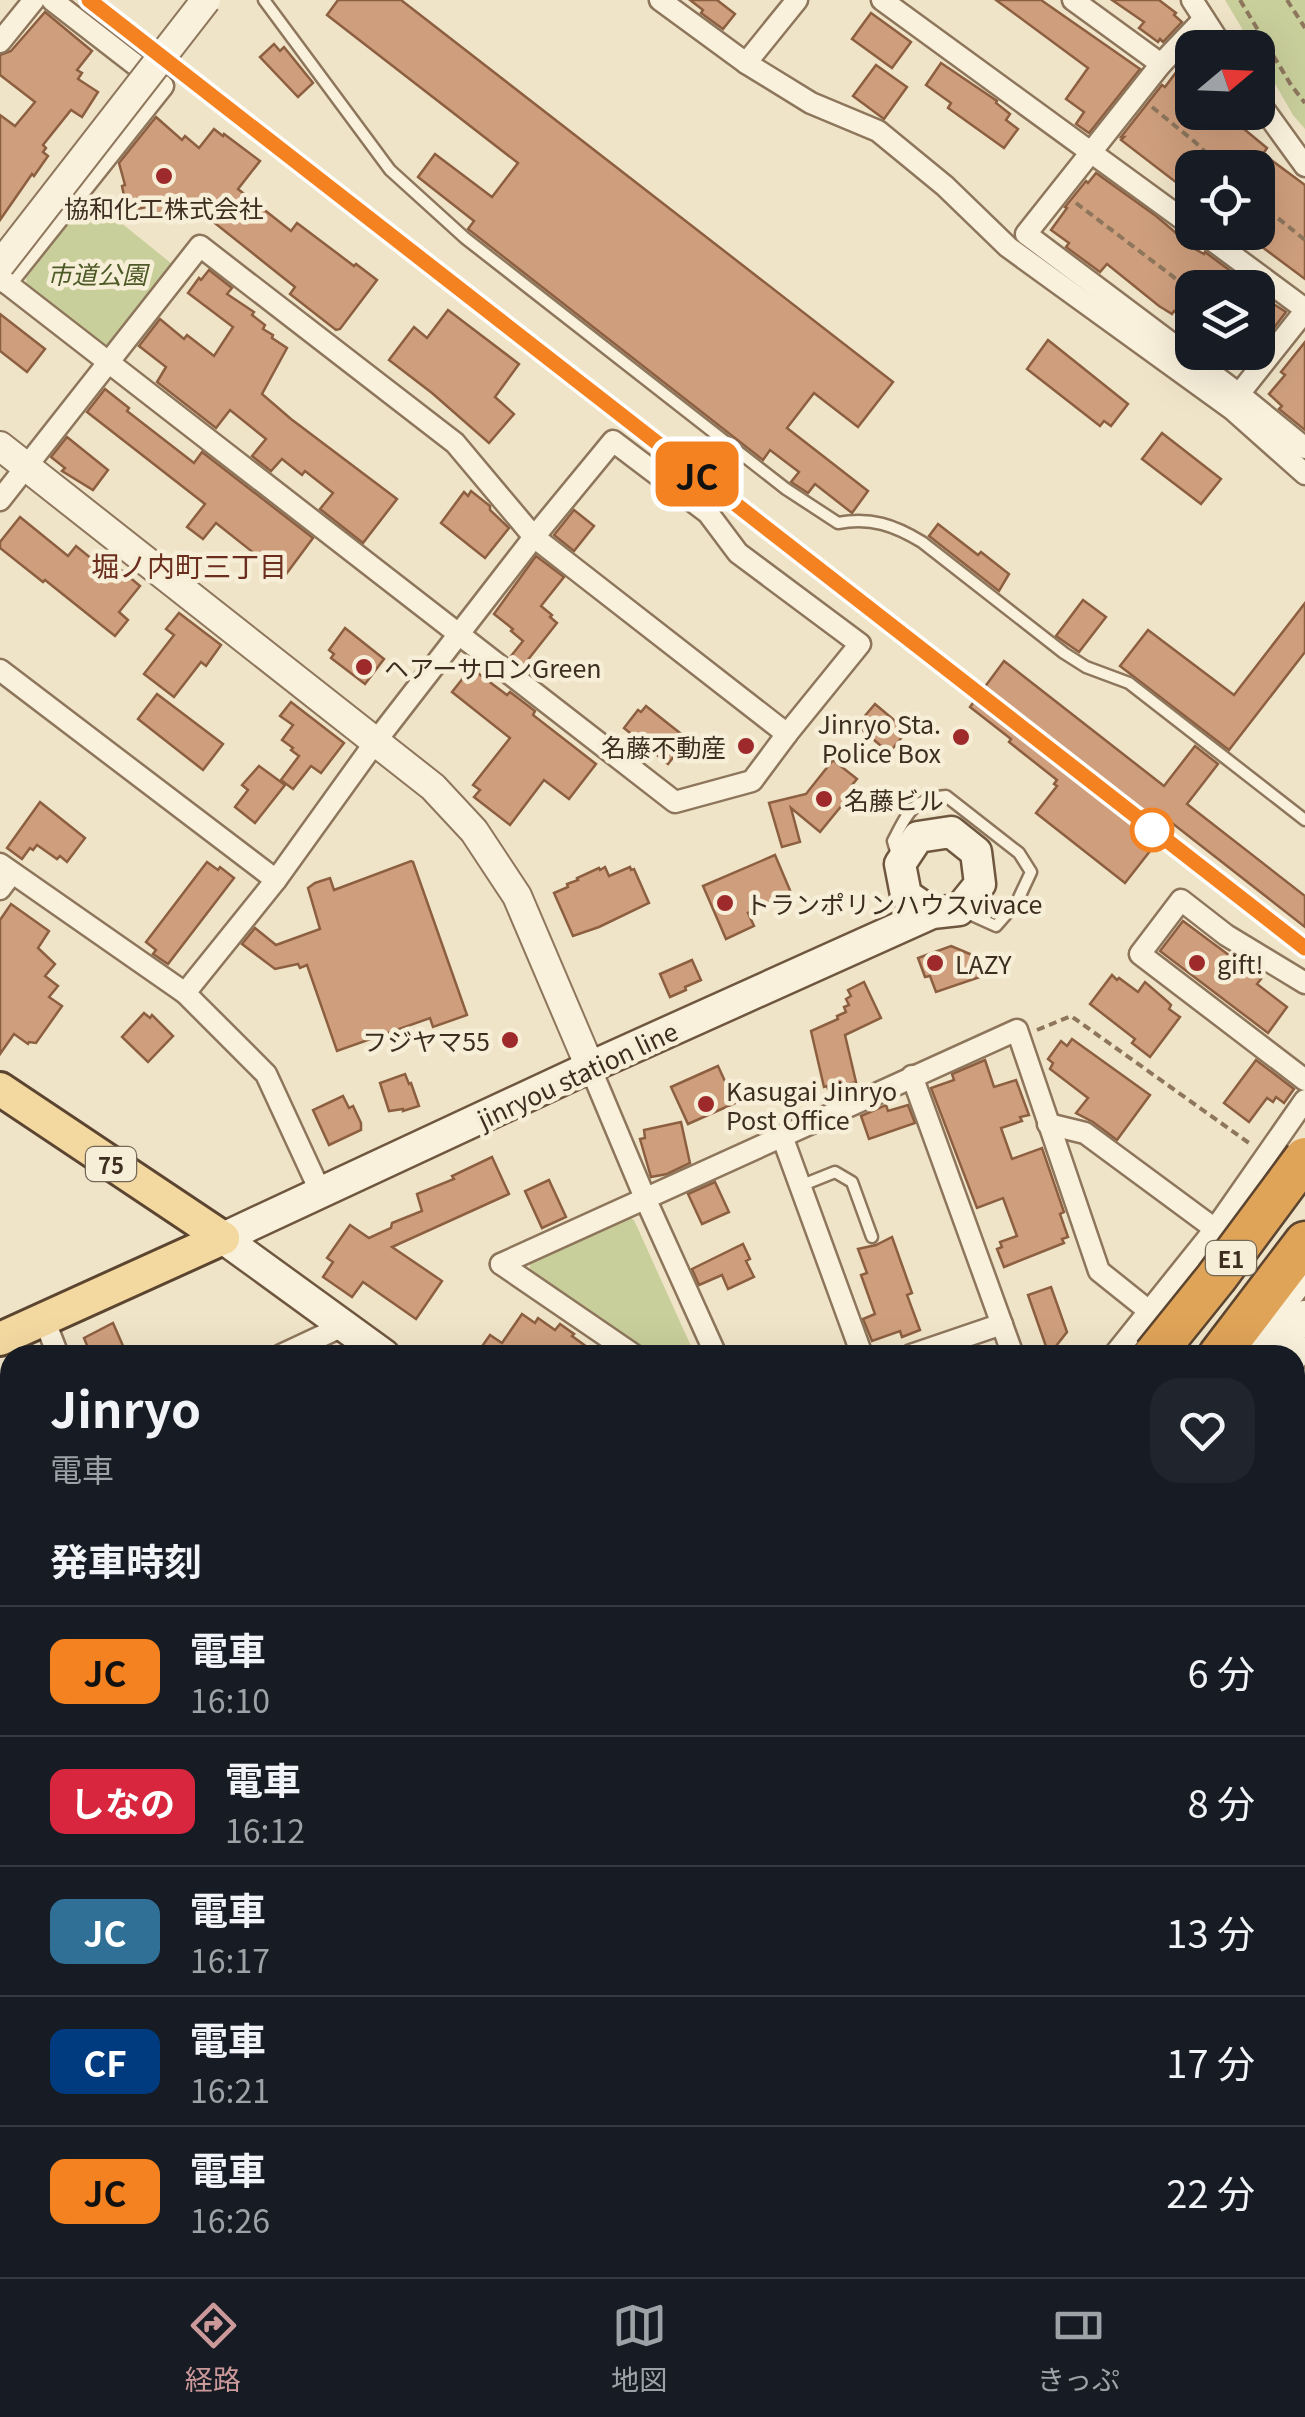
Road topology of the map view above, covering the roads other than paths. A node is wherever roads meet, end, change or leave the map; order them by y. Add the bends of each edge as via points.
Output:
1 (34, 0) edge
2 (52, 0) edge
3 (206, 0) edge
4 (264, 0) edge
5 (660, 0) edge
6 (797, 0) edge
7 (882, 0) edge
8 (1073, 0) edge
9 (1192, 0) edge
10 (1204, 19) junction
11 (1211, 30) edge
12 (0, 42) edge
13 (746, 63) junction
14 (1161, 64) junction
15 (1275, 125) edge
16 (1092, 152) junction
17 (1305, 166) edge
18 (1175, 213) edge
19 (1225, 250) edge
20 (2, 275) edge
21 (1305, 310) edge
22 (108, 362) junction
23 (1240, 394) junction
24 (0, 446) edge
25 (1305, 448) edge
26 (26, 466) junction
27 (1305, 474) edge
28 (0, 500) edge
29 (534, 536) junction
30 (458, 636) junction
31 (0, 670) edge
32 (787, 734) junction
33 (376, 741) junction
34 (1305, 820) edge
35 (900, 864) junction
36 (4, 876) edge
37 (276, 880) junction
38 (946, 911) junction
39 (1305, 983) edge
40 (185, 992) junction
41 (590, 1067) junction
42 (912, 1076) junction
43 (1305, 1080) edge
44 (0, 1089) edge
45 (1304, 1104) edge
46 (1048, 1124) junction
47 (782, 1136) junction
48 (1286, 1157) edge
49 (800, 1186) junction
50 (321, 1193) junction
51 (644, 1198) junction
52 (1215, 1228) junction
53 (872, 1237) dead end
54 (223, 1238) junction
55 (1305, 1242) edge
56 (1305, 1279) edge
57 (1149, 1311) junction
58 (1305, 1315) edge
59 (44, 1319) junction
60 (1002, 1324) junction
61 (343, 1326) junction
62 (0, 1339) edge
63 (54, 1345) edge
64 (302, 1345) edge
65 (370, 1345) edge
66 (619, 1345) edge
67 (711, 1345) edge
68 (858, 1345) edge
69 (940, 1345) edge
70 (1009, 1345) edge
71 (1122, 1345) edge
72 (1162, 1345) edge
73 (1227, 1345) edge
74 (1256, 1345) edge
75 (1282, 1345) edge

1 - 12 street
2 - 20 street via 163,86
3 - 20 street, bridge
4 - 34 lane via 390,170 464,238 786,489 838,523 873,520 922,542 1064,653 1129,683
5 - 13 street
6 - 13 street
7 - 16 street
8 - 14 street
9 - 10 street
10 - 11 street
10 - 14 street
13 - 27 street via 811,103 878,131 1008,247 1233,410
14 - 16 street
15 - 17 street
16 - 18 street
16 - 23 street via 1026,234
19 - 21 street
20 - 22 street
21 - 23 street
22 - 26 street
22 - 29 street via 200,246 454,443
22 - 30 street
23 - 25 street
24 - 26 street
26 - 28 street
26 - 33 street
29 - 30 street
29 - 32 street
29 - 32 street via 613,441 708,513 738,552 860,644
30 - 32 street via 675,802 752,781
30 - 33 street
31 - 37 street
33 - 37 street
33 - 41 street via 433,787 498,864
35 - 38 main road via 906,895
35 - 38 main road via 918,838 950,832 976,852 980,884
35 - 38 lane via 893,842 907,815 926,797 946,796 1019,853 1031,872 1018,902 996,926
36 - 40 street
37 - 40 street
38 - 41 main road, jinryou station line
39 - 43 street via 1181,900 1140,954
40 - 50 street via 266,1074
41 - 50 main road, jinryou station line
41 - 51 street
42 - 46 street via 1016,1030
42 - 47 street
42 - 60 street
44 - 54 main road, 75
45 - 48 street
46 - 52 street via 1085,1133
46 - 57 street via 1099,1271
47 - 49 street
47 - 51 street
48 - 52 street
48 - 72 highway, E1, bridge via 1216,1278
49 - 53 lane via 835,1172 852,1182
49 - 68 street
50 - 54 main road, jinryou station line
51 - 66 street via 501,1264
51 - 67 street
52 - 57 street
54 - 59 main road
54 - 61 main road
55 - 73 highway, E1
56 - 74 street
57 - 71 street
58 - 75 street
59 - 62 main road
59 - 63 street
60 - 69 street
60 - 70 street
61 - 64 street
61 - 65 main road

